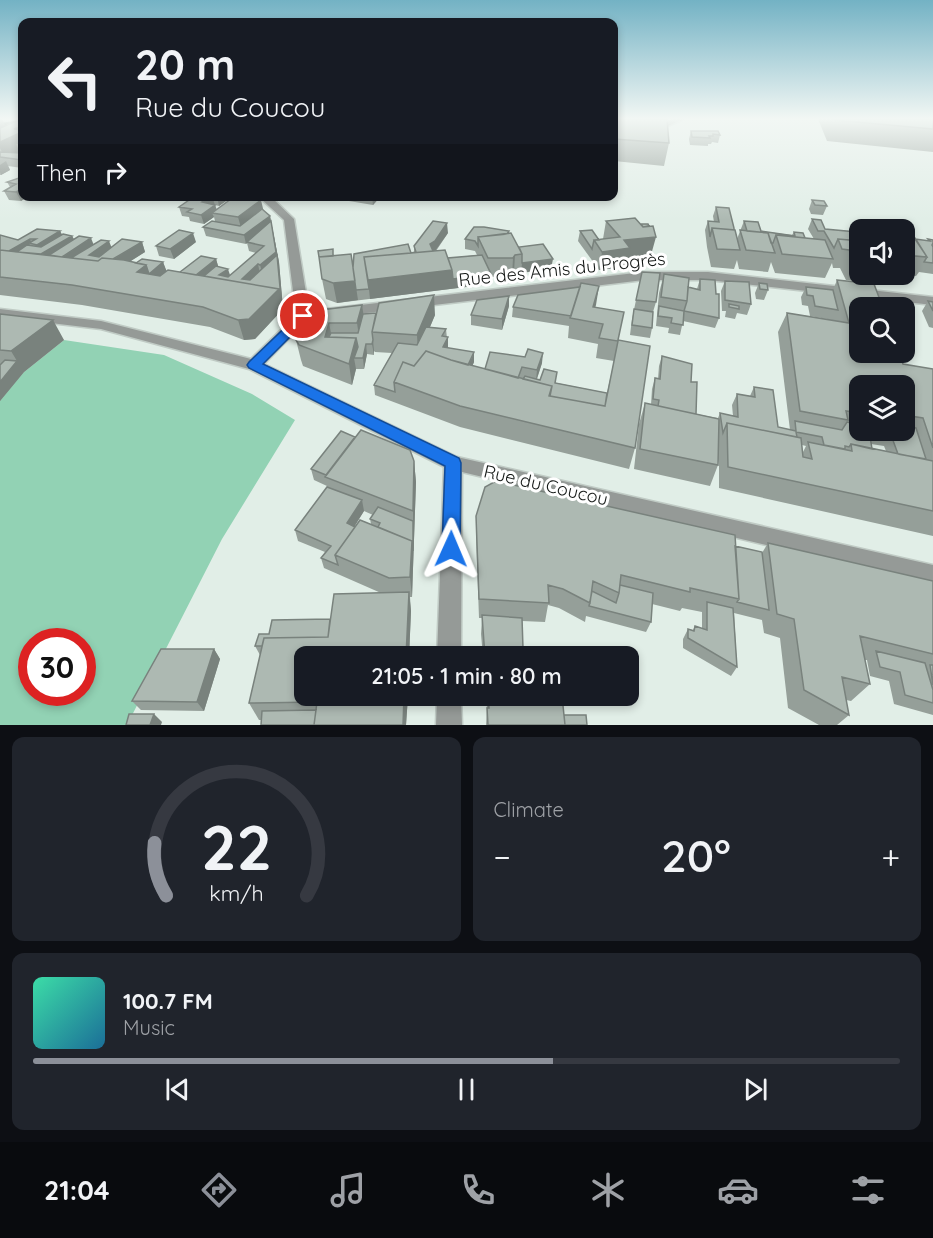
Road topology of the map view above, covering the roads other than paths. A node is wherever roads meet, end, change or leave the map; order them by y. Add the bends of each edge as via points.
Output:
1 (269, 201) edge
2 (933, 301) edge
3 (0, 313) edge
4 (303, 316) junction
5 (254, 365) junction
6 (453, 463) junction
7 (933, 575) edge
8 (449, 646) edge
9 (449, 706) edge
10 (449, 725) edge

1 - 4 street via 289,219
2 - 4 street, Rue des Amis du Progrès via 708,276 644,276
3 - 5 street, Rue du Coucou via 101,325
4 - 5 street
5 - 6 street, Rue du Coucou
6 - 7 street, Rue du Coucou
6 - 8 street
9 - 10 street

